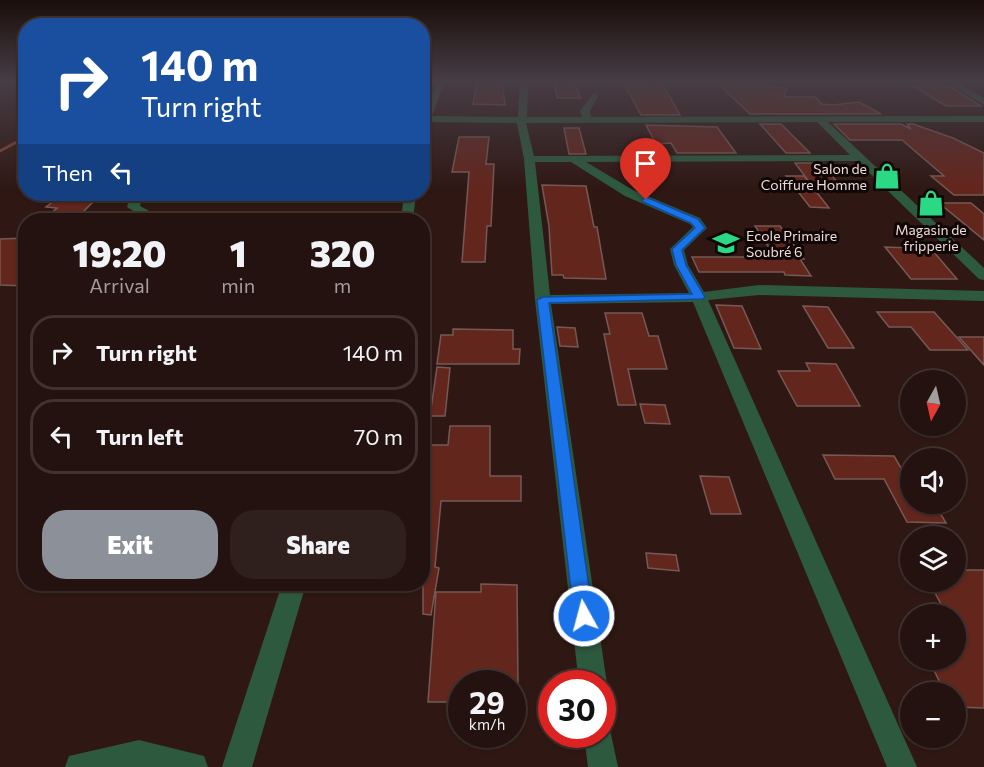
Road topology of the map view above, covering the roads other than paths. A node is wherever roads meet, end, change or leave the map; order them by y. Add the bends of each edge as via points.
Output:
1 (523, 117) edge
2 (586, 117) edge
3 (818, 118) junction
4 (984, 119) edge
5 (521, 120) junction
6 (587, 120) junction
7 (430, 122) edge
8 (863, 158) junction
9 (529, 159) junction
10 (575, 160) junction
11 (135, 201) edge
12 (136, 211) joint
13 (143, 213) edge
14 (984, 276) edge
15 (984, 296) edge
16 (699, 297) junction
17 (543, 300) junction
18 (292, 591) edge
19 (591, 670) edge
20 (601, 748) edge
21 (80, 767) edge
22 (194, 767) edge
23 (237, 767) edge
24 (603, 767) edge
25 (902, 767) edge

1 - 5 street
2 - 6 street
3 - 4 street
3 - 6 street
3 - 8 street
5 - 6 street
5 - 7 street
5 - 9 street
8 - 10 street
8 - 14 street
9 - 10 street
9 - 17 street
10 - 16 street via 629,193 695,221 700,228 677,249 681,265
11 - 12 street
12 - 13 street
15 - 16 street via 759,290
16 - 17 street
16 - 25 street
17 - 19 street
18 - 23 street
20 - 24 street
21 - 22 street via 139,755

